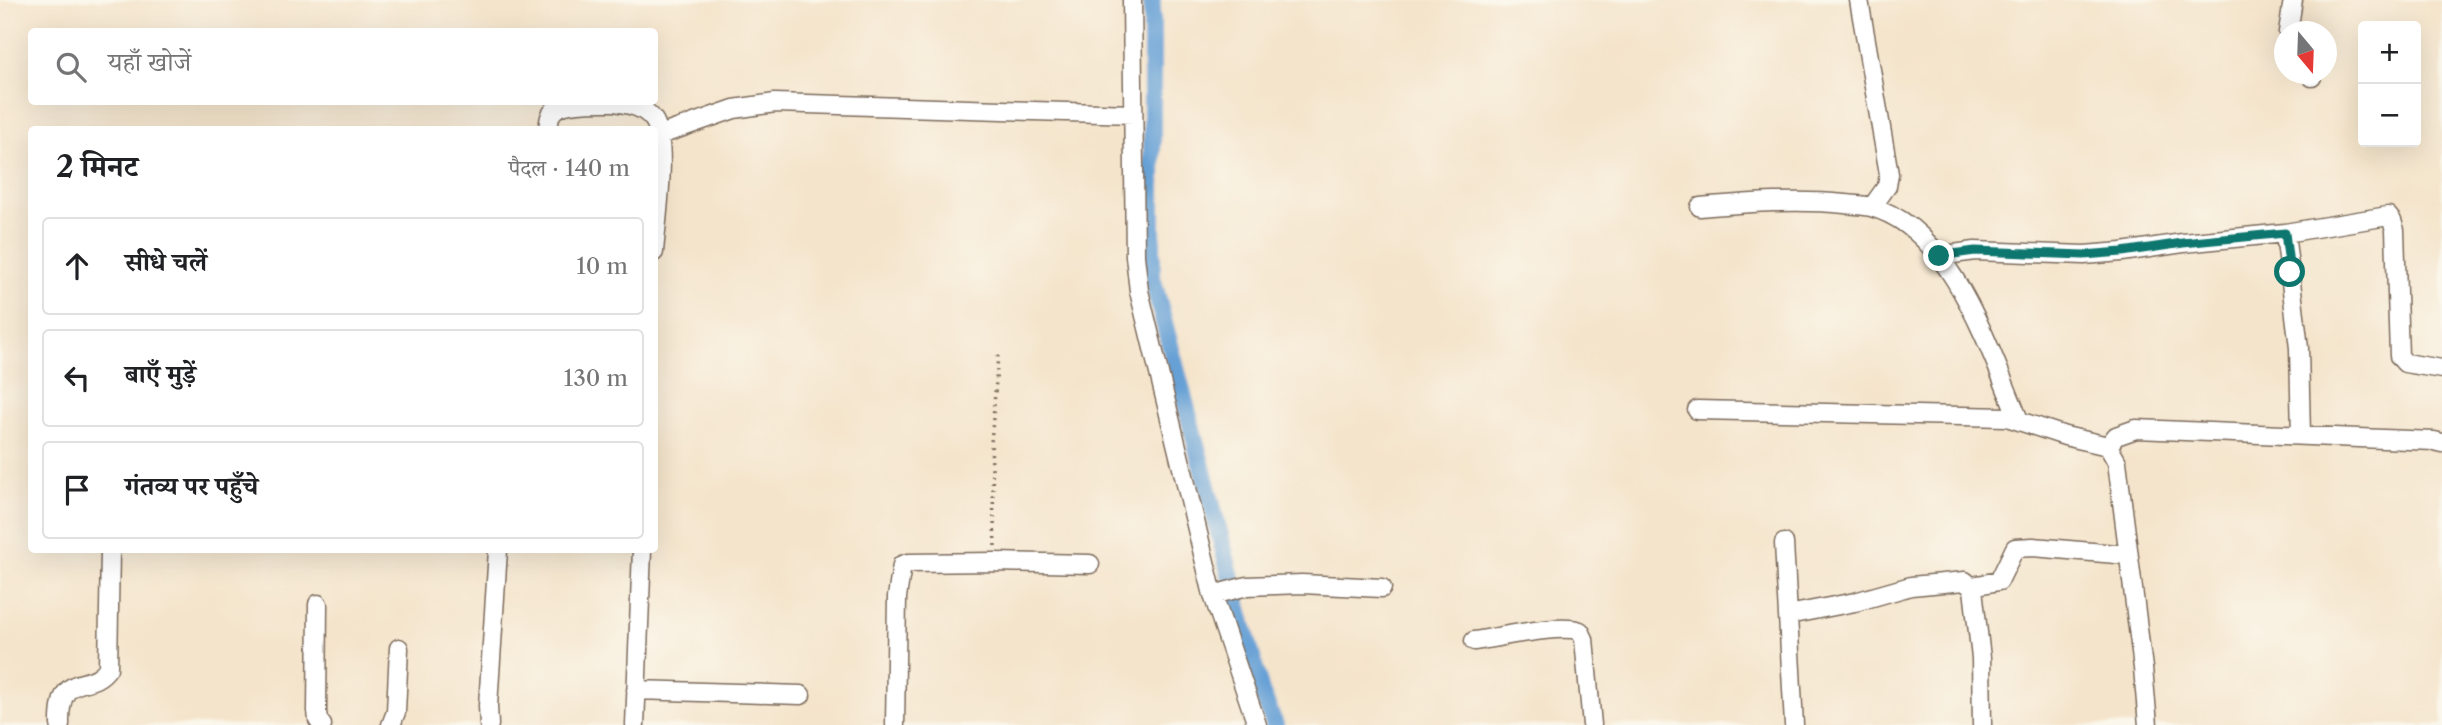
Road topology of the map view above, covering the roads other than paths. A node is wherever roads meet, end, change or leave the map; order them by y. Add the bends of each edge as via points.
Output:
1 (1132, 0) edge
2 (1859, 0) edge
3 (2292, 0) edge
4 (2289, 21) edge
5 (565, 105) edge
6 (633, 105) edge
7 (1133, 114) junction
8 (548, 126) edge
9 (656, 126) edge
10 (658, 130) edge
11 (660, 135) junction
12 (658, 196) edge
13 (1700, 207) dead end
14 (1872, 207) junction
15 (2285, 233) junction
16 (1939, 256) junction
17 (2442, 369) edge
18 (1697, 410) dead end
19 (2019, 420) junction
20 (2301, 436) junction
21 (2442, 443) edge
22 (2108, 446) junction
23 (1784, 543) dead end
24 (110, 553) edge
25 (498, 553) edge
26 (642, 553) edge
27 (2128, 555) junction
28 (1090, 564) dead end
29 (1972, 586) junction
30 (1382, 588) dead end
31 (1216, 594) junction
32 (318, 604) dead end
33 (1788, 615) junction
34 (1474, 641) dead end
35 (399, 648) dead end
36 (636, 690) junction
37 (800, 695) dead end
38 (60, 725) edge
39 (322, 725) edge
40 (391, 725) edge
41 (489, 725) edge
42 (635, 725) edge
43 (895, 725) edge
44 (1257, 725) edge
45 (1592, 725) edge
46 (1794, 725) edge
47 (1982, 725) edge
48 (2148, 725) edge

1 - 7 street
2 - 14 street via 1889,174 1887,186
3 - 4 street
5 - 8 street via 555,109
6 - 9 street via 645,111
7 - 11 street via 775,103 734,109
7 - 31 street via 1139,291
10 - 11 street
11 - 12 street
13 - 14 street via 1785,201
14 - 16 street via 1905,223
15 - 16 street via 2084,255 1975,251
15 - 17 street via 2388,216 2395,230 2399,356 2405,363
15 - 20 street via 2299,348
16 - 19 street via 1960,285
18 - 19 street via 1981,415
19 - 22 street
20 - 21 street
20 - 22 street via 2136,429 2116,436
22 - 27 street via 2117,462
23 - 33 street
24 - 38 street via 108,668 96,678 72,685 59,710
25 - 41 street
26 - 36 street
27 - 29 street via 2015,548 1999,581
27 - 48 street
28 - 43 street via 902,565 897,597
29 - 33 street via 1965,582 1911,586
29 - 47 street via 1981,658
30 - 31 street via 1302,584 1237,588
31 - 44 street
32 - 39 street via 317,711
33 - 46 street
34 - 45 street via 1558,629 1580,631
35 - 40 street via 396,712
36 - 37 street
36 - 42 street

